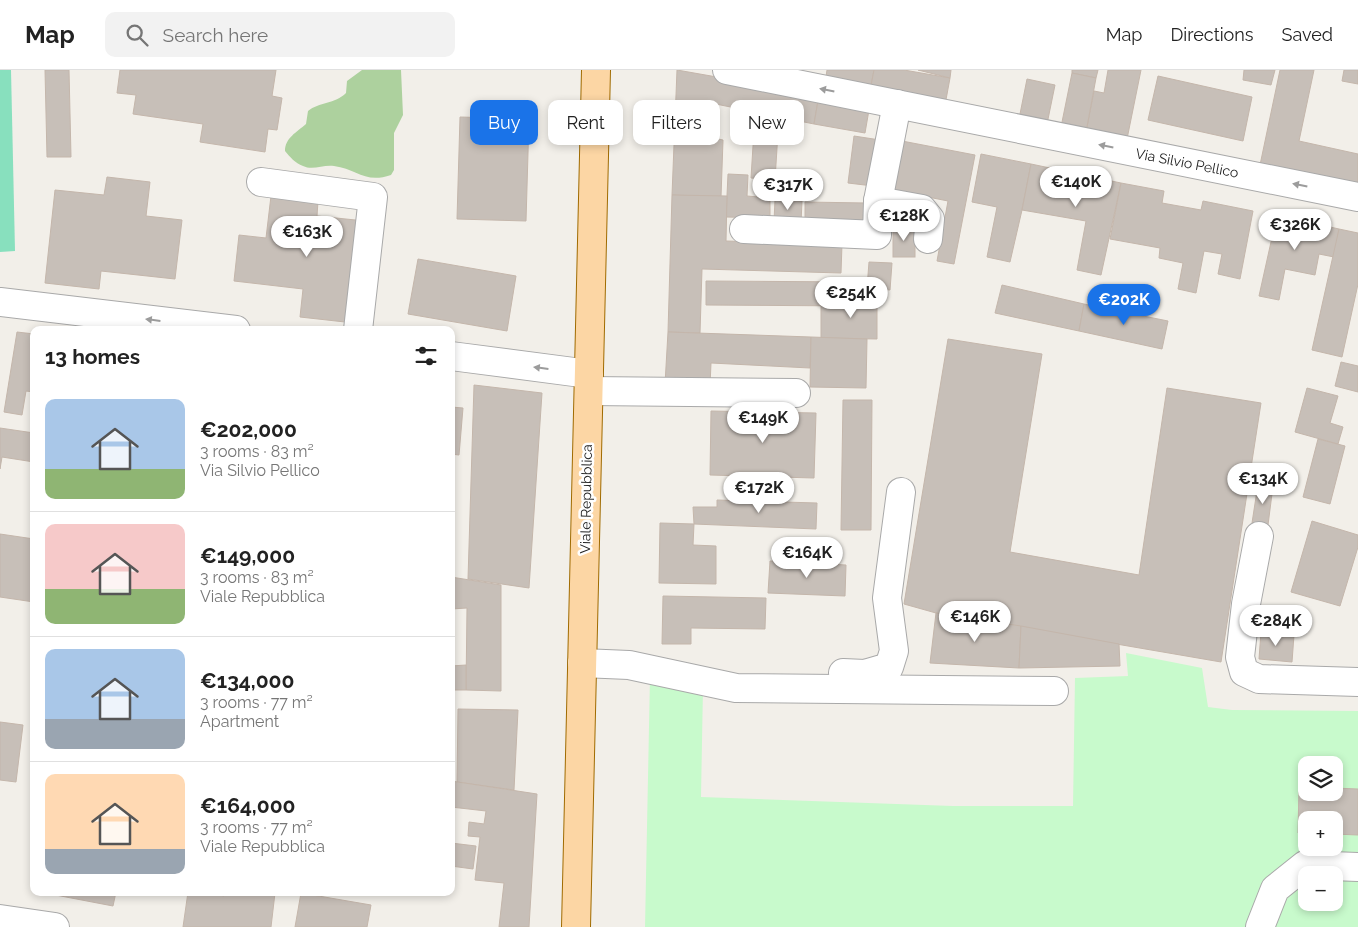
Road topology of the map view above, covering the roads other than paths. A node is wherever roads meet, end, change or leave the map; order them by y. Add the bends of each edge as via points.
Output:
1 (595, 70) edge
2 (727, 70) edge
3 (799, 77) edge
4 (898, 104) junction
5 (261, 182) dead end
6 (1353, 196) edge
7 (878, 201) junction
8 (744, 230) dead end
9 (928, 239) dead end
10 (0, 302) edge
11 (202, 326) edge
12 (358, 326) edge
13 (455, 357) edge
14 (589, 383) junction
15 (796, 393) dead end
16 (902, 492) dead end
17 (1259, 536) dead end
18 (582, 663) junction
19 (688, 678) junction
20 (1358, 682) edge
21 (1054, 691) dead end
22 (1358, 866) edge
23 (0, 919) edge
24 (55, 927) edge
25 (576, 927) edge
26 (1260, 927) edge

1 - 14 main road, Viale Repubblica
2 - 3 street, Via Silvio Pellico
4 -> 3 street, Via Silvio Pellico
6 -> 4 street, Via Silvio Pellico
4 - 7 street
5 - 12 street via 373,197
7 - 8 street via 876,240
7 - 9 street via 922,209 930,219
11 -> 10 street
14 -> 13 street
14 - 15 street
14 - 18 main road, Viale Repubblica
16 - 19 street via 887,598 894,652 889,668 865,674 721,670
17 - 20 street via 1240,657 1244,672 1259,679
18 - 19 street via 629,665
18 - 25 main road, Viale Repubblica
19 - 21 street via 736,688
22 - 26 street via 1305,865 1275,889
23 - 24 street

